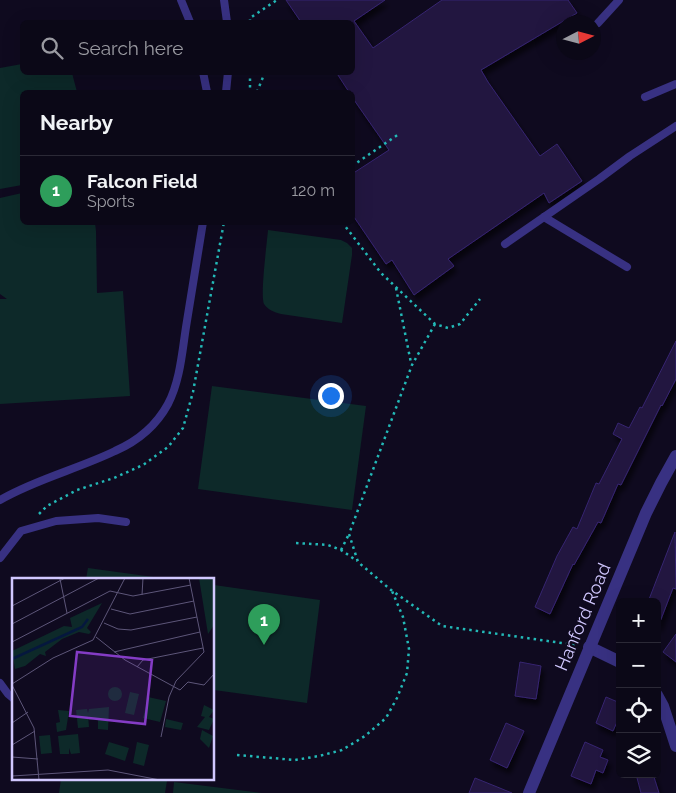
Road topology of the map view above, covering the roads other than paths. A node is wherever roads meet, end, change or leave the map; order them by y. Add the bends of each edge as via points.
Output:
1 (181, 0) edge
2 (224, 0) edge
3 (619, 0) edge
4 (189, 20) edge
5 (227, 20) edge
6 (601, 20) edge
7 (204, 75) edge
8 (228, 75) edge
9 (676, 84) edge
10 (207, 90) edge
11 (226, 90) edge
12 (645, 96) dead end
13 (676, 126) edge
14 (548, 219) junction
15 (202, 225) edge
16 (504, 244) dead end
17 (627, 267) dead end
18 (676, 456) edge
19 (0, 500) edge
20 (126, 522) dead end
21 (0, 558) edge
22 (589, 647) junction
23 (616, 660) edge
24 (0, 683) edge
25 (12, 698) edge
26 (661, 702) edge
27 (676, 746) edge
28 (529, 793) edge

1 - 4 lane
2 - 5 lane
3 - 6 lane
7 - 10 lane
8 - 11 lane
9 - 12 lane
13 - 14 lane via 630,156
14 - 16 lane
14 - 17 lane
15 - 19 lane via 179,372 161,416 139,438 116,451
18 - 22 street, Hanford Road via 646,513
20 - 21 lane via 98,518 56,521 21,531
22 - 23 street
22 - 28 street, Hanford Road
24 - 25 lane
26 - 27 street

